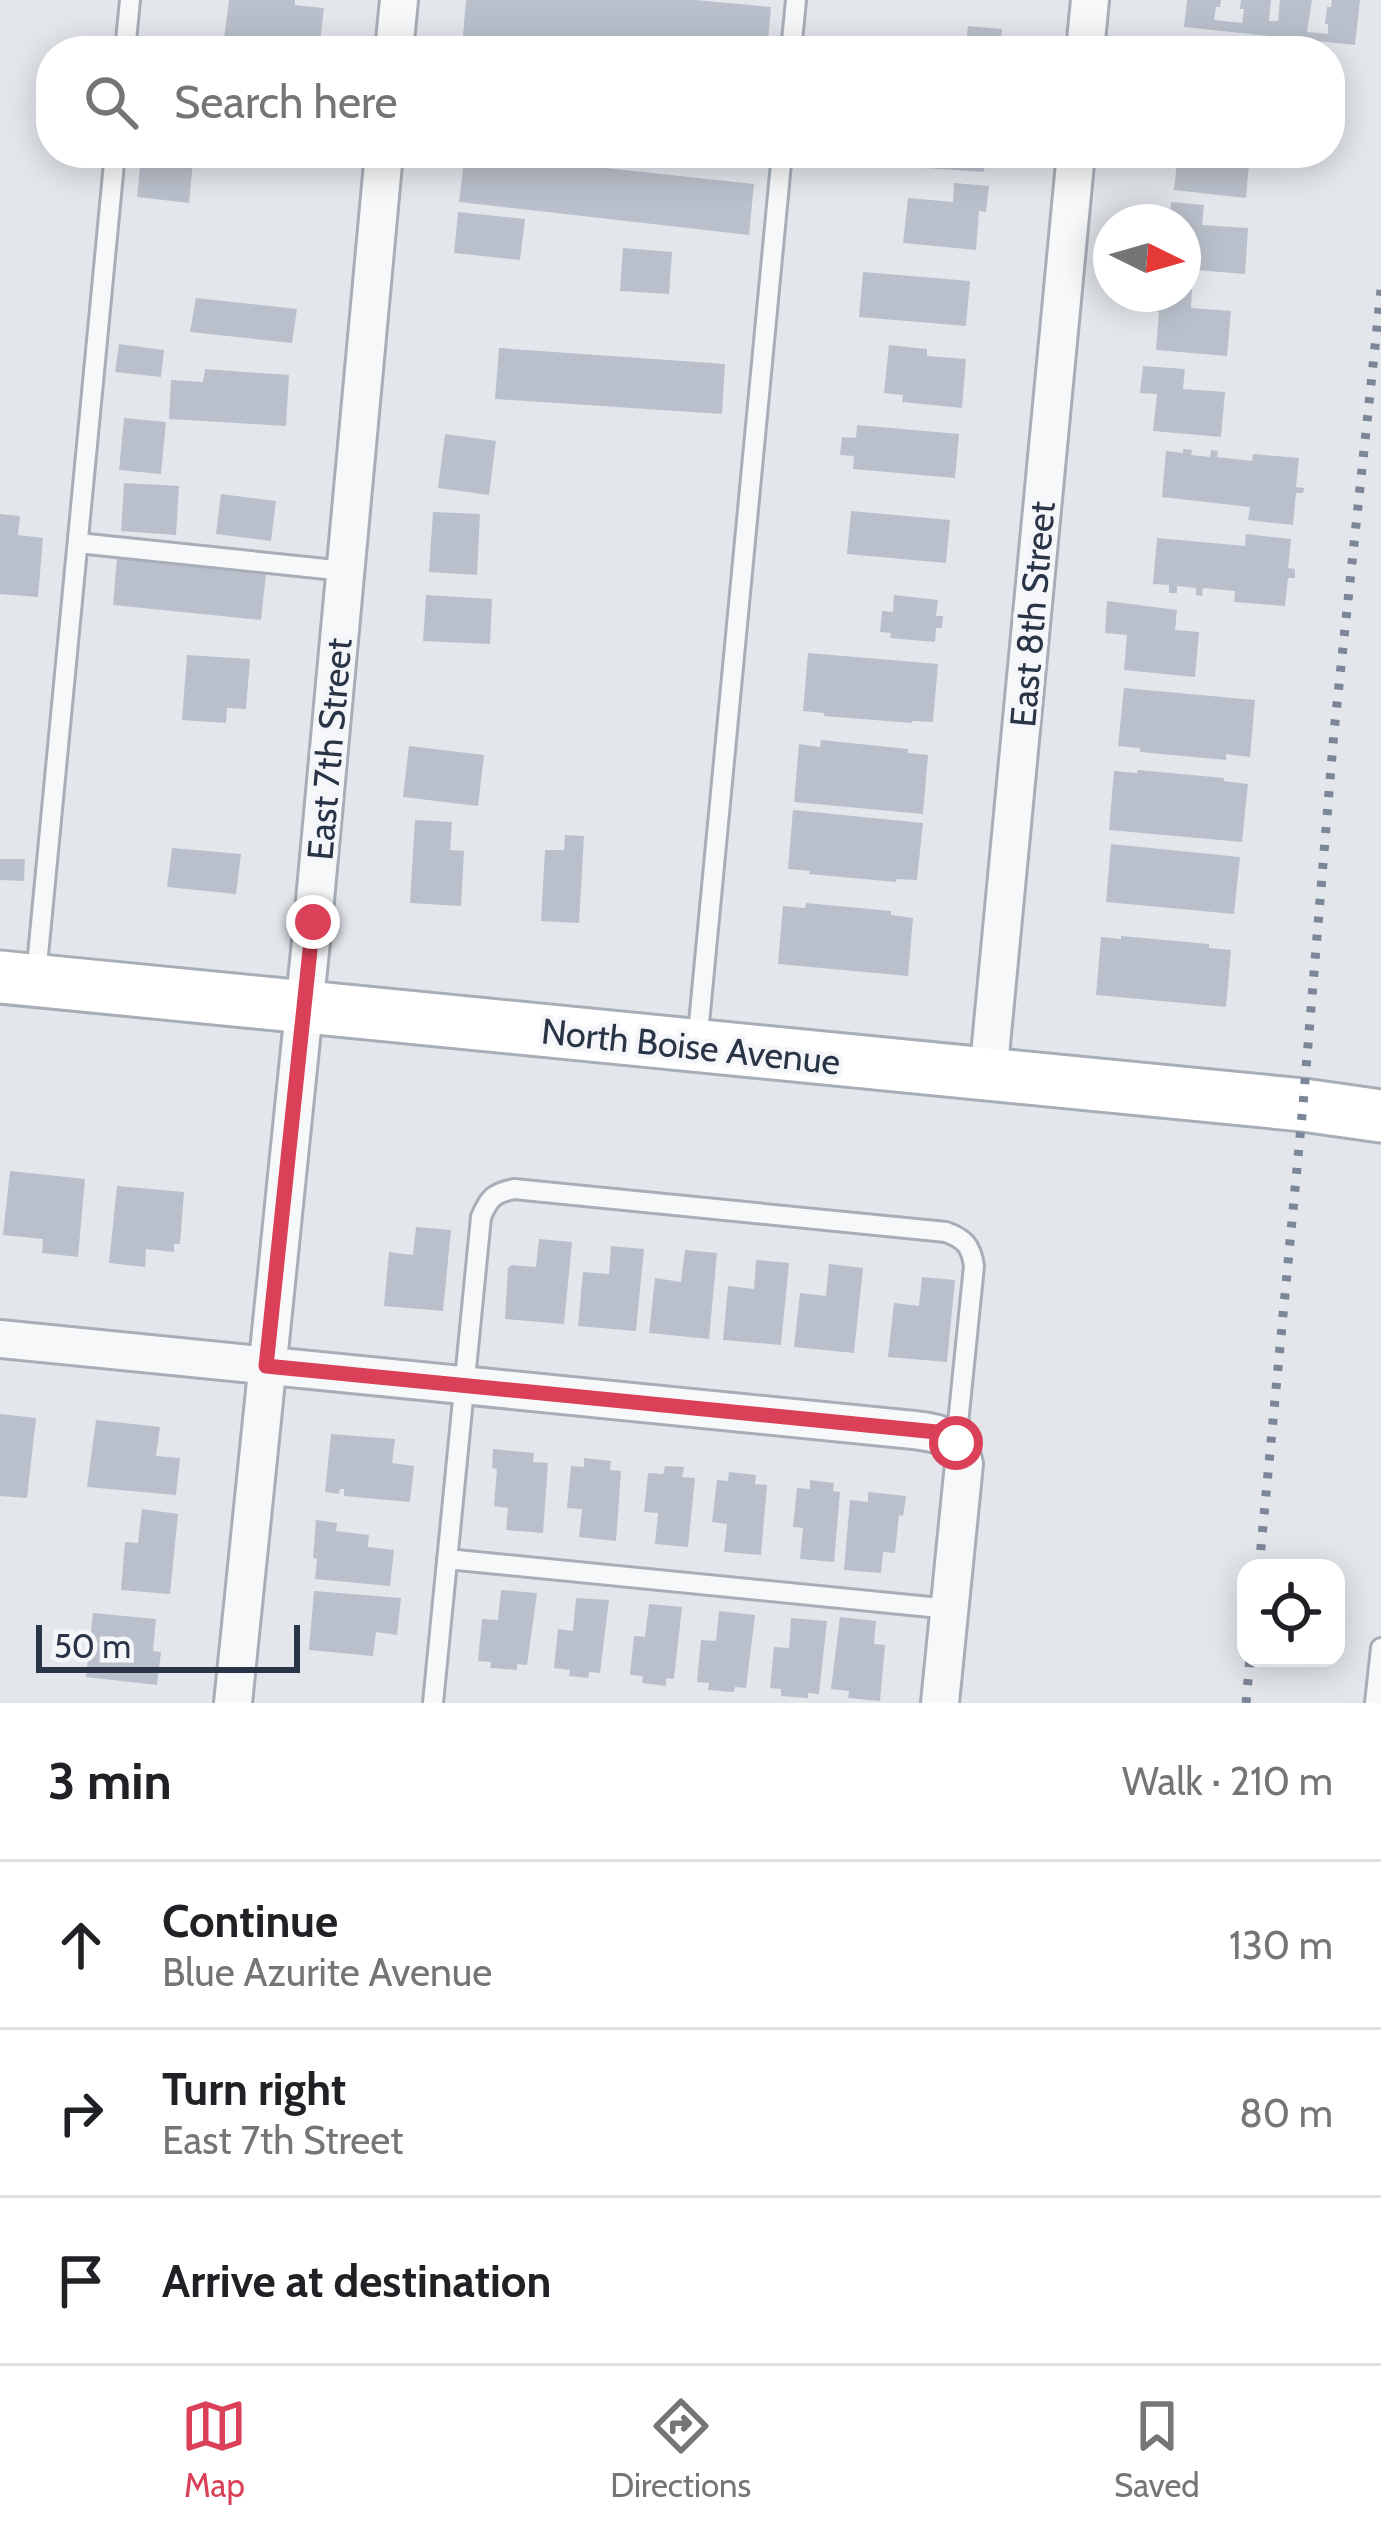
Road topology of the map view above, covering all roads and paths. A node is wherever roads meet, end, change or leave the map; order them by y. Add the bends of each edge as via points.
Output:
1 (130, 0) edge
2 (399, 0) edge
3 (796, 0) edge
4 (1090, 0) edge
5 (126, 36) edge
6 (395, 36) edge
7 (792, 36) edge
8 (1086, 36) edge
9 (114, 168) edge
10 (383, 168) edge
11 (781, 168) edge
12 (1075, 168) edge
13 (78, 543) junction
14 (345, 571) junction
15 (18, 979) edge
16 (302, 1007) junction
17 (697, 1047) junction
18 (988, 1076) junction
19 (1381, 1116) edge
20 (0, 1340) edge
21 (266, 1366) junction
22 (464, 1385) junction
23 (956, 1443) junction
24 (447, 1559) junction
25 (950, 1609) junction
26 (1381, 1648) edge
27 (233, 1703) edge
28 (433, 1703) edge
29 (940, 1703) edge
30 (1375, 1703) edge

1 - 5 lane
2 - 6 street
3 - 7 lane
4 - 8 street
9 - 13 lane
10 - 14 street, East 7th Street
11 - 17 lane
12 - 18 street, East 8th Street
13 - 14 lane
13 - 15 lane
14 - 16 street, East 7th Street
15 - 16 street, North Boise Avenue
16 - 17 street, North Boise Avenue
16 - 21 street, East 7th Street
17 - 18 street, North Boise Avenue
18 - 19 street, North Boise Avenue
20 - 21 street
21 - 22 street
21 - 27 street, East 7th Street
22 - 23 street via 937,1432
22 - 23 lane via 481,1216 499,1192 946,1232 971,1250 974,1266
22 - 24 lane
23 - 25 street via 964,1464
24 - 25 lane
24 - 28 lane
25 - 29 street
26 - 30 lane

